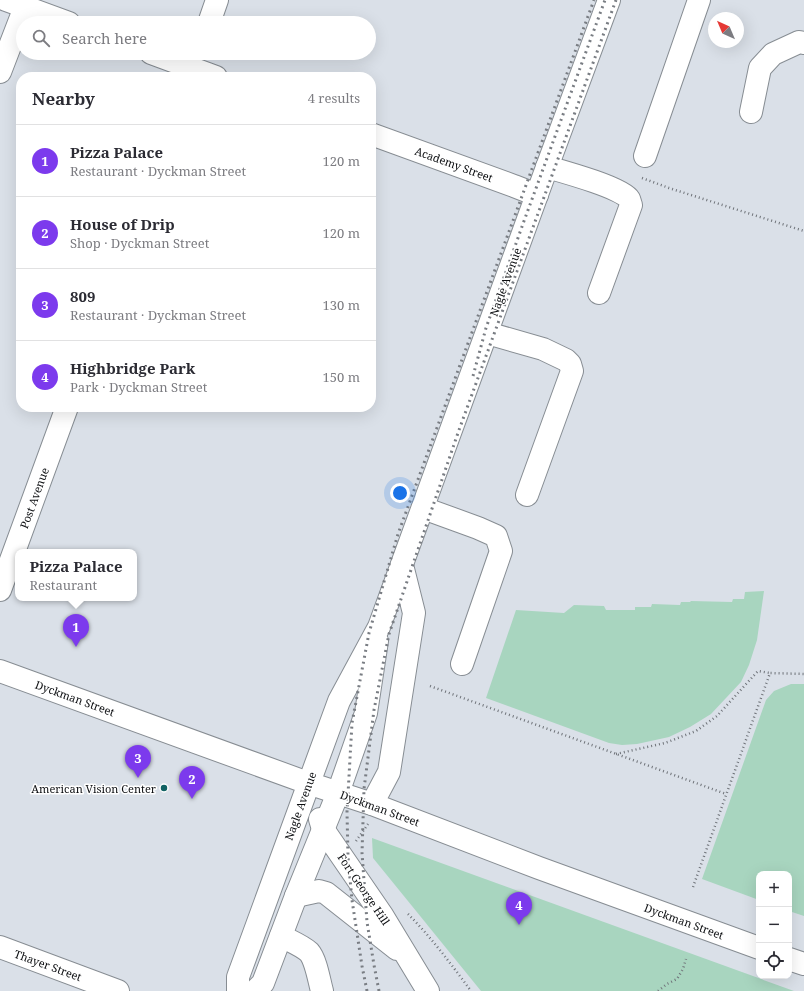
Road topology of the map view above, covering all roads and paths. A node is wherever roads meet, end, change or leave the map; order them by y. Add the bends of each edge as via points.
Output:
1 (217, 0) edge
2 (609, 0) edge
3 (699, 0) edge
4 (16, 3) edge
5 (50, 16) edge
6 (211, 16) edge
7 (804, 43) edge
8 (174, 60) edge
9 (193, 66) edge
10 (0, 72) edge
11 (206, 72) edge
12 (751, 112) dead end
13 (376, 136) edge
14 (547, 167) junction
15 (643, 167) joint
16 (537, 195) junction
17 (804, 231) edge
18 (599, 293) dead end
19 (487, 333) junction
20 (65, 412) edge
21 (527, 495) dead end
22 (423, 508) junction
23 (8, 542) edge
24 (402, 565) junction
25 (0, 590) edge
26 (380, 627) junction
27 (462, 664) dead end
28 (0, 671) edge
29 (770, 673) junction
30 (804, 674) edge
31 (430, 686) dead end
32 (616, 754) junction
33 (308, 783) junction
34 (338, 793) junction
35 (726, 794) junction
36 (377, 805) junction
37 (323, 829) junction
38 (346, 862) junction
39 (692, 887) dead end
40 (296, 896) junction
41 (281, 936) junction
42 (0, 947) edge
43 (756, 947) edge
44 (686, 959) dead end
45 (409, 960) junction
46 (792, 960) edge
47 (804, 964) edge
48 (118, 991) edge
49 (238, 991) edge
50 (255, 991) edge
51 (322, 991) edge
52 (428, 991) edge
53 (658, 991) edge

1 - 6 main road
2 - 14 main road, Nagle Avenue
3 - 15 main road
4 - 5 main road
4 - 10 main road
7 - 12 main road via 799,42 773,54 760,68
8 - 9 main road
9 - 11 main road
13 - 16 main road, Academy Street
14 - 16 main road, Nagle Avenue
14 - 18 main road via 601,184 629,199 631,205
15 - 17 path via 669,188
16 - 19 main road, Nagle Avenue
19 - 21 main road via 543,349 566,360 572,371
19 - 22 main road, Nagle Avenue
20 - 23 main road, Post Avenue
22 - 24 main road, Nagle Avenue
22 - 27 main road via 496,536 501,551
23 - 25 main road, Post Avenue
24 - 26 main road, Nagle Avenue
24 - 36 main road via 414,613 389,772
26 - 33 main road, Nagle Avenue via 339,701
26 - 34 main road, Nagle Avenue via 366,713
28 - 33 main road, Dyckman Street
29 - 30 path
29 - 32 path via 758,671 717,716 696,731 665,743
29 - 35 path
31 - 32 path
32 - 35 path
33 - 34 main road, Dyckman Street
33 - 37 main road, Fort George Hill
33 - 49 main road, Nagle Avenue via 238,976
34 - 36 main road, Dyckman Street
34 - 37 main road, Nagle Avenue
35 - 39 path
36 - 38 path
36 - 43 main road, Dyckman Street via 539,868
37 - 38 main road, Fort George Hill
37 - 40 main road, Nagle Avenue
38 - 45 main road, Fort George Hill
40 - 41 main road, Nagle Avenue
40 - 45 main road via 318,891 326,893
41 - 50 main road, Nagle Avenue via 263,983
41 - 51 main road via 310,953
42 - 48 main road, Thayer Street
44 - 53 path via 677,979
45 - 52 main road, Fort George Hill
46 - 47 main road

